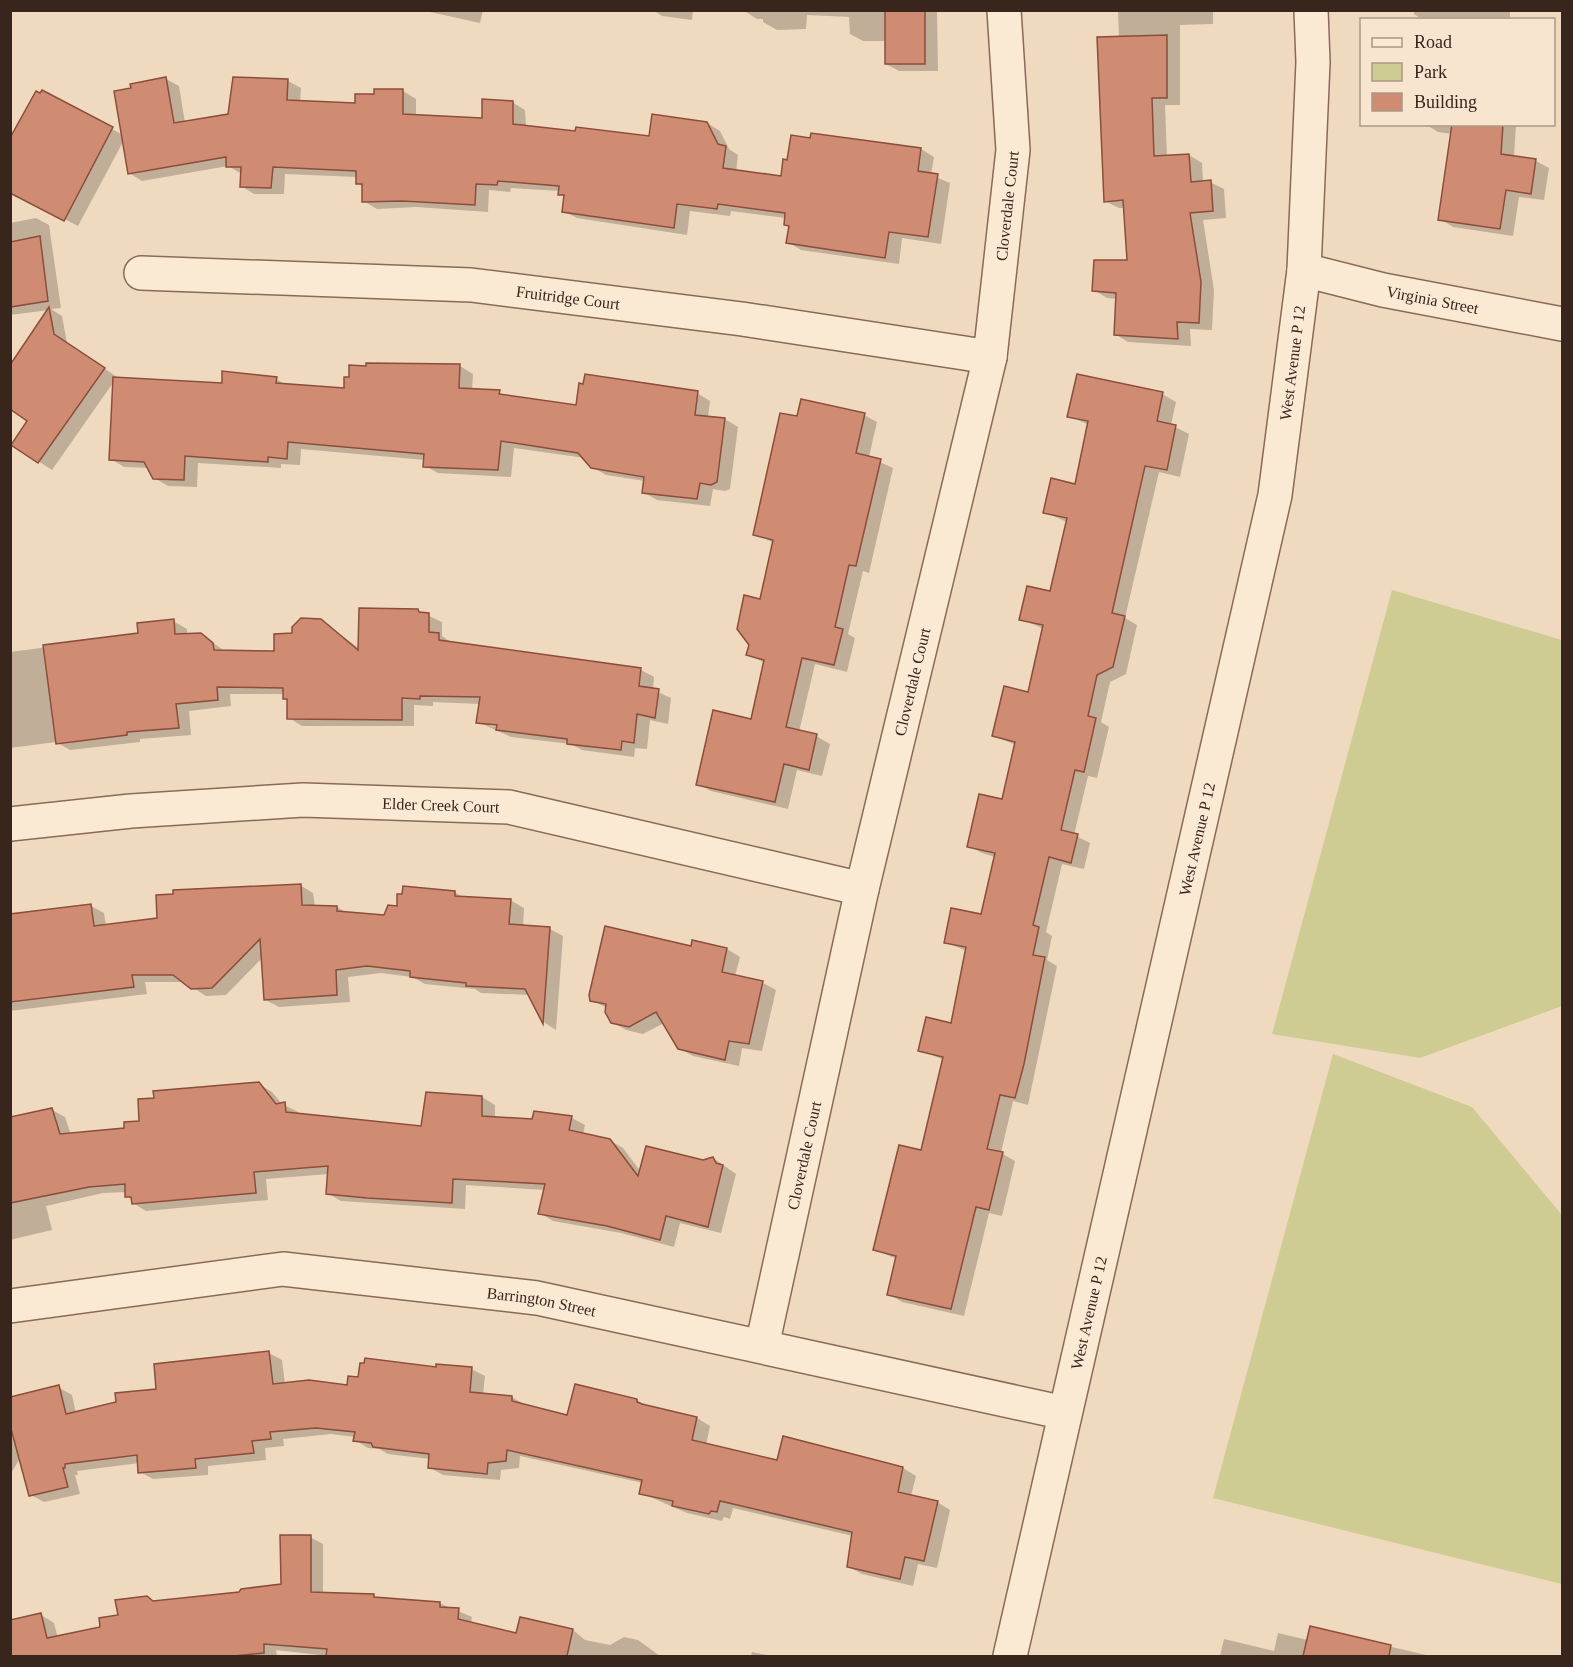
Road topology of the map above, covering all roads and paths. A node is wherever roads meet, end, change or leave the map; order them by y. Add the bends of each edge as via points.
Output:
1 (1004, 10) edge
2 (1311, 10) edge
3 (1305, 270) junction
4 (141, 273) dead end
5 (1563, 324) edge
6 (990, 357) junction
7 (10, 824) edge
8 (862, 889) junction
9 (10, 1306) edge
10 (762, 1346) junction
11 (1065, 1413) junction
12 (1010, 1656) edge

1 - 6 street, Cloverdale Court via 1013,150
2 - 3 street, West Avenue P 12 via 1313,62
3 - 5 street, Virginia Street via 1383,290
3 - 11 street, West Avenue P 12 via 1275,495
4 - 6 street, Fruitridge Court via 471,285 742,319
6 - 8 street, Cloverdale Court
7 - 8 street, Elder Creek Court via 131,811 303,800 509,807
8 - 10 street, Cloverdale Court
9 - 10 street, Barrington Street via 283,1269 537,1298
10 - 11 street, Barrington Street
11 - 12 street, West Avenue P 12

